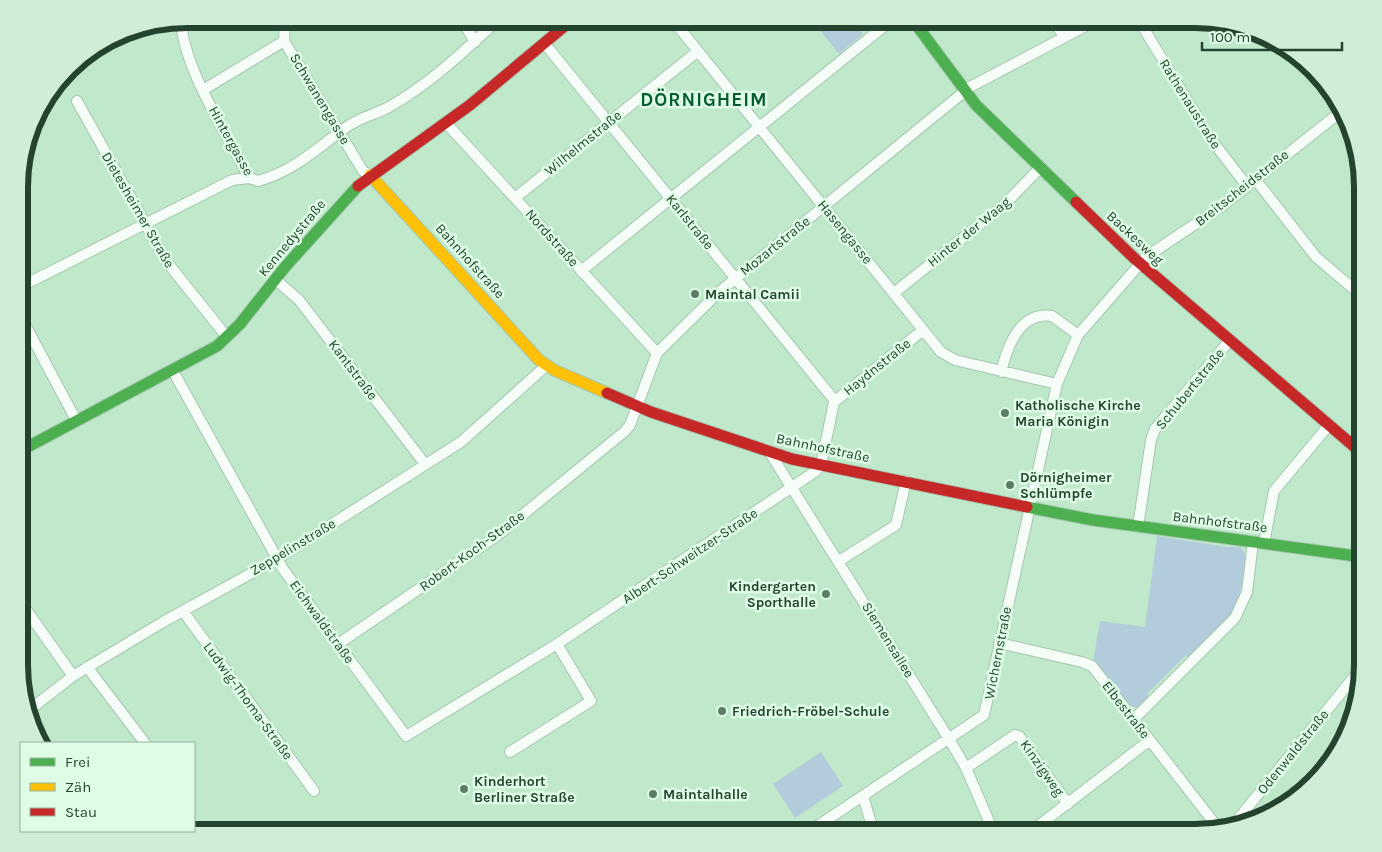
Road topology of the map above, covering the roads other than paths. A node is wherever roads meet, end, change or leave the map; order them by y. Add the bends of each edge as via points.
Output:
1 (183, 28) edge
2 (283, 28) edge
3 (466, 28) edge
4 (489, 28) edge
5 (563, 28) edge
6 (679, 28) edge
7 (882, 28) edge
8 (919, 28) edge
9 (1058, 28) edge
10 (1080, 28) edge
11 (1143, 28) edge
12 (1064, 36) junction
13 (284, 41) junction
14 (474, 42) junction
15 (545, 44) junction
16 (698, 51) junction
17 (203, 90) junction
18 (965, 92) junction
19 (77, 101) dead end
20 (1337, 115) edge
21 (609, 122) junction
22 (446, 123) junction
23 (759, 127) junction
24 (340, 132) junction
25 (1041, 168) junction
26 (370, 175) junction
27 (249, 178) junction
28 (1255, 179) junction
29 (1247, 186) junction
30 (515, 198) junction
31 (671, 198) junction
32 (824, 206) junction
33 (143, 223) junction
34 (1140, 264) junction
35 (581, 271) junction
36 (736, 278) junction
37 (276, 280) junction
38 (28, 282) edge
39 (1354, 289) edge
40 (894, 293) junction
41 (28, 330) edge
42 (923, 330) junction
43 (1078, 336) junction
44 (227, 337) junction
45 (1230, 340) junction
46 (657, 353) junction
47 (546, 365) junction
48 (173, 371) junction
49 (1001, 372) junction
50 (1057, 384) junction
51 (835, 401) junction
52 (637, 406) junction
53 (76, 420) junction
54 (1329, 425) junction
55 (1354, 446) edge
56 (28, 447) edge
57 (770, 453) junction
58 (425, 464) junction
59 (821, 465) junction
60 (906, 481) junction
61 (792, 488) junction
62 (1029, 508) junction
63 (1138, 527) junction
64 (1259, 542) junction
65 (1354, 556) edge
66 (277, 558) junction
67 (839, 561) junction
68 (183, 611) junction
69 (28, 612) edge
70 (338, 644) junction
71 (557, 644) junction
72 (999, 644) junction
73 (87, 667) junction
74 (73, 676) junction
75 (1354, 678) edge
76 (1351, 681) joint
77 (33, 707) edge
78 (1134, 719) junction
79 (406, 736) joint
80 (949, 739) junction
81 (1150, 740) junction
82 (144, 742) edge
83 (510, 752) dead end
84 (966, 768) junction
85 (314, 791) dead end
86 (863, 796) junction
87 (1068, 804) junction
88 (1239, 818) edge
89 (1214, 823) edge
90 (821, 824) edge
91 (871, 824) edge
92 (990, 824) edge
93 (1041, 824) edge

1 - 17 street, Hintergasse via 187,53
2 - 13 street, Schwanengasse
3 - 14 street
4 - 14 street, Hintergasse
5 - 15 street, Kennedystraße
6 - 16 street, Hasengasse
7 - 23 street
8 - 18 street, Backesweg
9 - 12 street
10 - 12 street, Mozartstraße
11 - 29 street, Rathenaustraße via 1210,138
12 - 18 street, Mozartstraße
13 - 17 street, Hintergasse
13 - 24 street, Schwanengasse
14 - 24 street, Hintergasse via 446,69 410,94
15 - 21 street, Karlstraße
15 - 22 street, Kennedystraße
16 - 21 street, Wilhelmstraße
16 - 23 street, Hasengasse
17 - 27 street, Hintergasse
18 - 25 street, Backesweg
18 - 32 street, Mozartstraße
19 - 33 street, Dietesheimer Straße
20 - 28 street, Breitscheidstraße
21 - 30 street, Wilhelmstraße
21 - 31 street, Karlstraße
22 - 26 street, Kennedystraße
22 - 30 street, Nordstraße
23 - 31 street
23 - 32 street, Hasengasse
24 - 26 street, Schwanengasse via 363,171
24 - 27 street, Hintergasse via 294,166 258,181
25 - 34 street, Backesweg
25 - 40 street, Hinter der Waag via 1003,206
26 - 37 street, Kennedystraße
26 - 47 street, Bahnhofstraße
27 - 33 street via 232,180
28 - 29 street, Breitscheidstraße
28 - 39 street via 1316,257
29 - 34 street, Breitscheidstraße
30 - 35 street, Nordstraße
31 - 35 street
31 - 36 street, Karlstraße
32 - 36 street, Mozartstraße
32 - 40 street, Hasengasse
33 - 38 street
33 - 44 street, Dietesheimer Straße via 166,261
34 - 43 street, Breitscheidstraße
34 - 45 street, Backesweg
35 - 46 street, Nordstraße
36 - 46 street, Mozartstraße
36 - 51 street, Karlstraße
37 - 44 street, Kennedystraße
37 - 58 street, Kantstraße via 299,300
40 - 42 street, Hasengasse
41 - 53 street
42 - 49 street, Hasengasse via 950,358
42 - 51 street, Haydnstraße
43 - 49 street via 1052,316 1034,319 1011,339
43 - 50 street, Breitscheidstraße
44 - 48 street, Kennedystraße via 208,352
45 - 54 street, Backesweg
45 - 63 street, Schubertstraße via 1155,429
46 - 52 street, Mozartstraße
47 - 52 street, Bahnhofstraße
47 - 58 street, Zeppelinstraße via 462,442
48 - 53 street, Kennedystraße
48 - 66 street, Eichwaldstraße
49 - 50 street, Hasengasse
50 - 62 street, Wichernstraße
51 - 59 street, Haydnstraße
52 - 57 street, Bahnhofstraße
52 - 70 street, Robert-Koch-Straße via 624,432 508,527
53 - 56 street, Kennedystraße
54 - 55 street, Backesweg
54 - 64 street via 1276,487
57 - 59 street, Bahnhofstraße
57 - 61 street, Siemensallee
58 - 66 street, Zeppelinstraße
59 - 60 street, Bahnhofstraße
59 - 61 street, Albert-Schweitzer-Straße
60 - 62 street, Bahnhofstraße
60 - 67 street via 896,525
61 - 67 street, Siemensallee
61 - 71 street, Albert-Schweitzer-Straße
62 - 63 street, Bahnhofstraße
62 - 72 street, Wichernstraße
63 - 64 street, Bahnhofstraße
64 - 65 street, Bahnhofstraße
64 - 78 street via 1248,592 1235,618
66 - 68 street, Zeppelinstraße
66 - 70 street, Eichwaldstraße
67 - 80 street, Siemensallee
68 - 73 street, Zeppelinstraße
68 - 85 street, Ludwig-Thoma-Straße
69 - 74 street
70 - 79 street, Eichwaldstraße
71 - 79 street, Albert-Schweitzer-Straße
71 - 83 street via 591,701
72 - 78 street, Elbestraße via 1088,663
72 - 80 street, Wichernstraße via 984,714
73 - 74 street, Zeppelinstraße
73 - 82 street
74 - 77 street, Zeppelinstraße
75 - 76 street, Odenwaldstraße
76 - 88 street, Odenwaldstraße
78 - 81 street, Elbestraße
80 - 84 street, Siemensallee
80 - 86 street, Wichernstraße
81 - 87 street
81 - 89 street, Elbestraße
84 - 87 street, Kinzigweg via 1015,735 1019,736
84 - 92 street, Siemensallee
86 - 90 street, Wichernstraße
86 - 91 street
87 - 93 street

